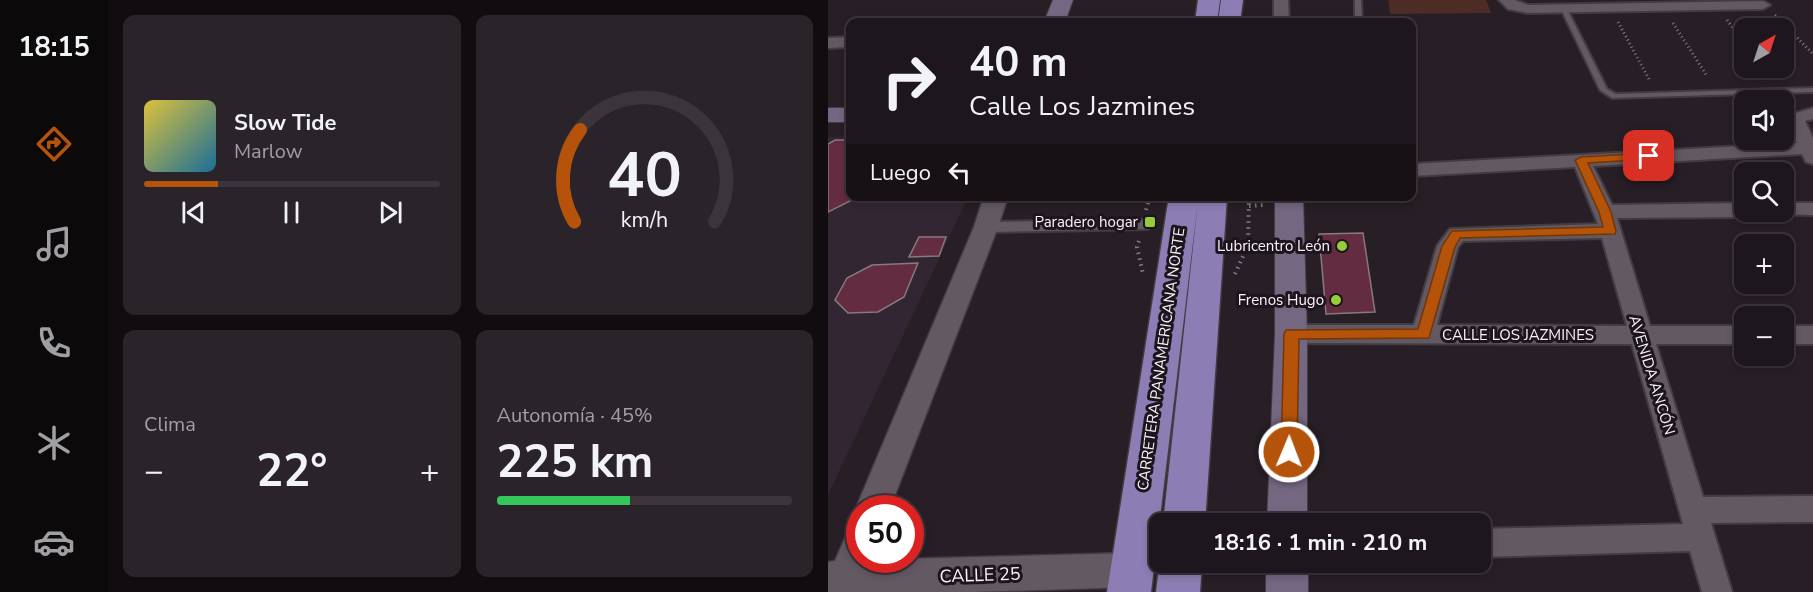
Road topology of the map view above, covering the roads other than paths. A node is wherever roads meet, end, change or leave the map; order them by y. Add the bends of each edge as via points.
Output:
1 (1063, 0) edge
2 (1209, 0) edge
3 (1232, 0) edge
4 (1281, 0) edge
5 (1358, 0) edge
6 (1506, 0) edge
7 (1763, 5) dead end
8 (1564, 9) junction
9 (1056, 18) edge
10 (1207, 18) edge
11 (1230, 18) edge
12 (1282, 18) edge
13 (1359, 18) edge
14 (846, 42) edge
15 (828, 43) edge
16 (1813, 90) edge
17 (828, 115) edge
18 (846, 115) edge
19 (1804, 116) edge
20 (1810, 153) edge
21 (1581, 160) junction
22 (1416, 170) edge
23 (994, 201) edge
24 (1183, 201) edge
25 (1213, 201) edge
26 (1289, 201) edge
27 (1794, 209) edge
28 (1813, 209) edge
29 (1734, 211) edge
30 (1607, 222) junction
31 (1143, 225) road end
32 (986, 226) junction
33 (1292, 334) junction
34 (1424, 334) junction
35 (1734, 335) edge
36 (1794, 335) edge
37 (1813, 335) edge
38 (1639, 336) junction
39 (878, 495) edge
40 (1813, 509) edge
41 (1695, 510) junction
42 (1185, 513) edge
43 (1287, 513) edge
44 (1701, 537) junction
45 (1491, 543) edge
46 (846, 568) edge
47 (1179, 573) edge
48 (1287, 573) edge
49 (1131, 581) edge
50 (838, 583) edge
51 (1178, 592) edge
52 (1287, 592) edge
53 (1717, 592) edge

1 - 9 main road
2 - 10 highway
3 - 11 highway
4 - 12 street
5 - 13 lane
6 - 8 street via 1523,9
7 - 8 street
8 - 16 lane via 1604,90 1615,96
14 - 15 street
17 - 18 main road
19 - 20 street
20 - 21 street
21 - 22 street
21 - 30 street, AVENIDA ANCÓN
23 - 32 street
24 - 49 highway, CARRETERA PANAMERICANA NORTE
25 - 42 highway, CARRETERA PANAMERICANA NORTE
26 - 33 main road
27 - 28 street
29 - 30 street
30 - 34 street via 1456,234 1448,246
30 - 38 street, AVENIDA ANCÓN
31 - 32 street
32 - 39 street
33 - 34 street, CALLE LOS JAZMINES
33 - 43 main road
34 - 38 street, CALLE LOS JAZMINES
35 - 38 street, CALLE LOS JAZMINES
36 - 37 street
38 - 41 street, AVENIDA ANCÓN
40 - 41 street
41 - 44 street, AVENIDA ANCÓN
44 - 45 street
44 - 53 street, AVENIDA ANCÓN
46 - 50 street
47 - 51 highway
48 - 52 main road
49 - 50 street, CALLE 25

